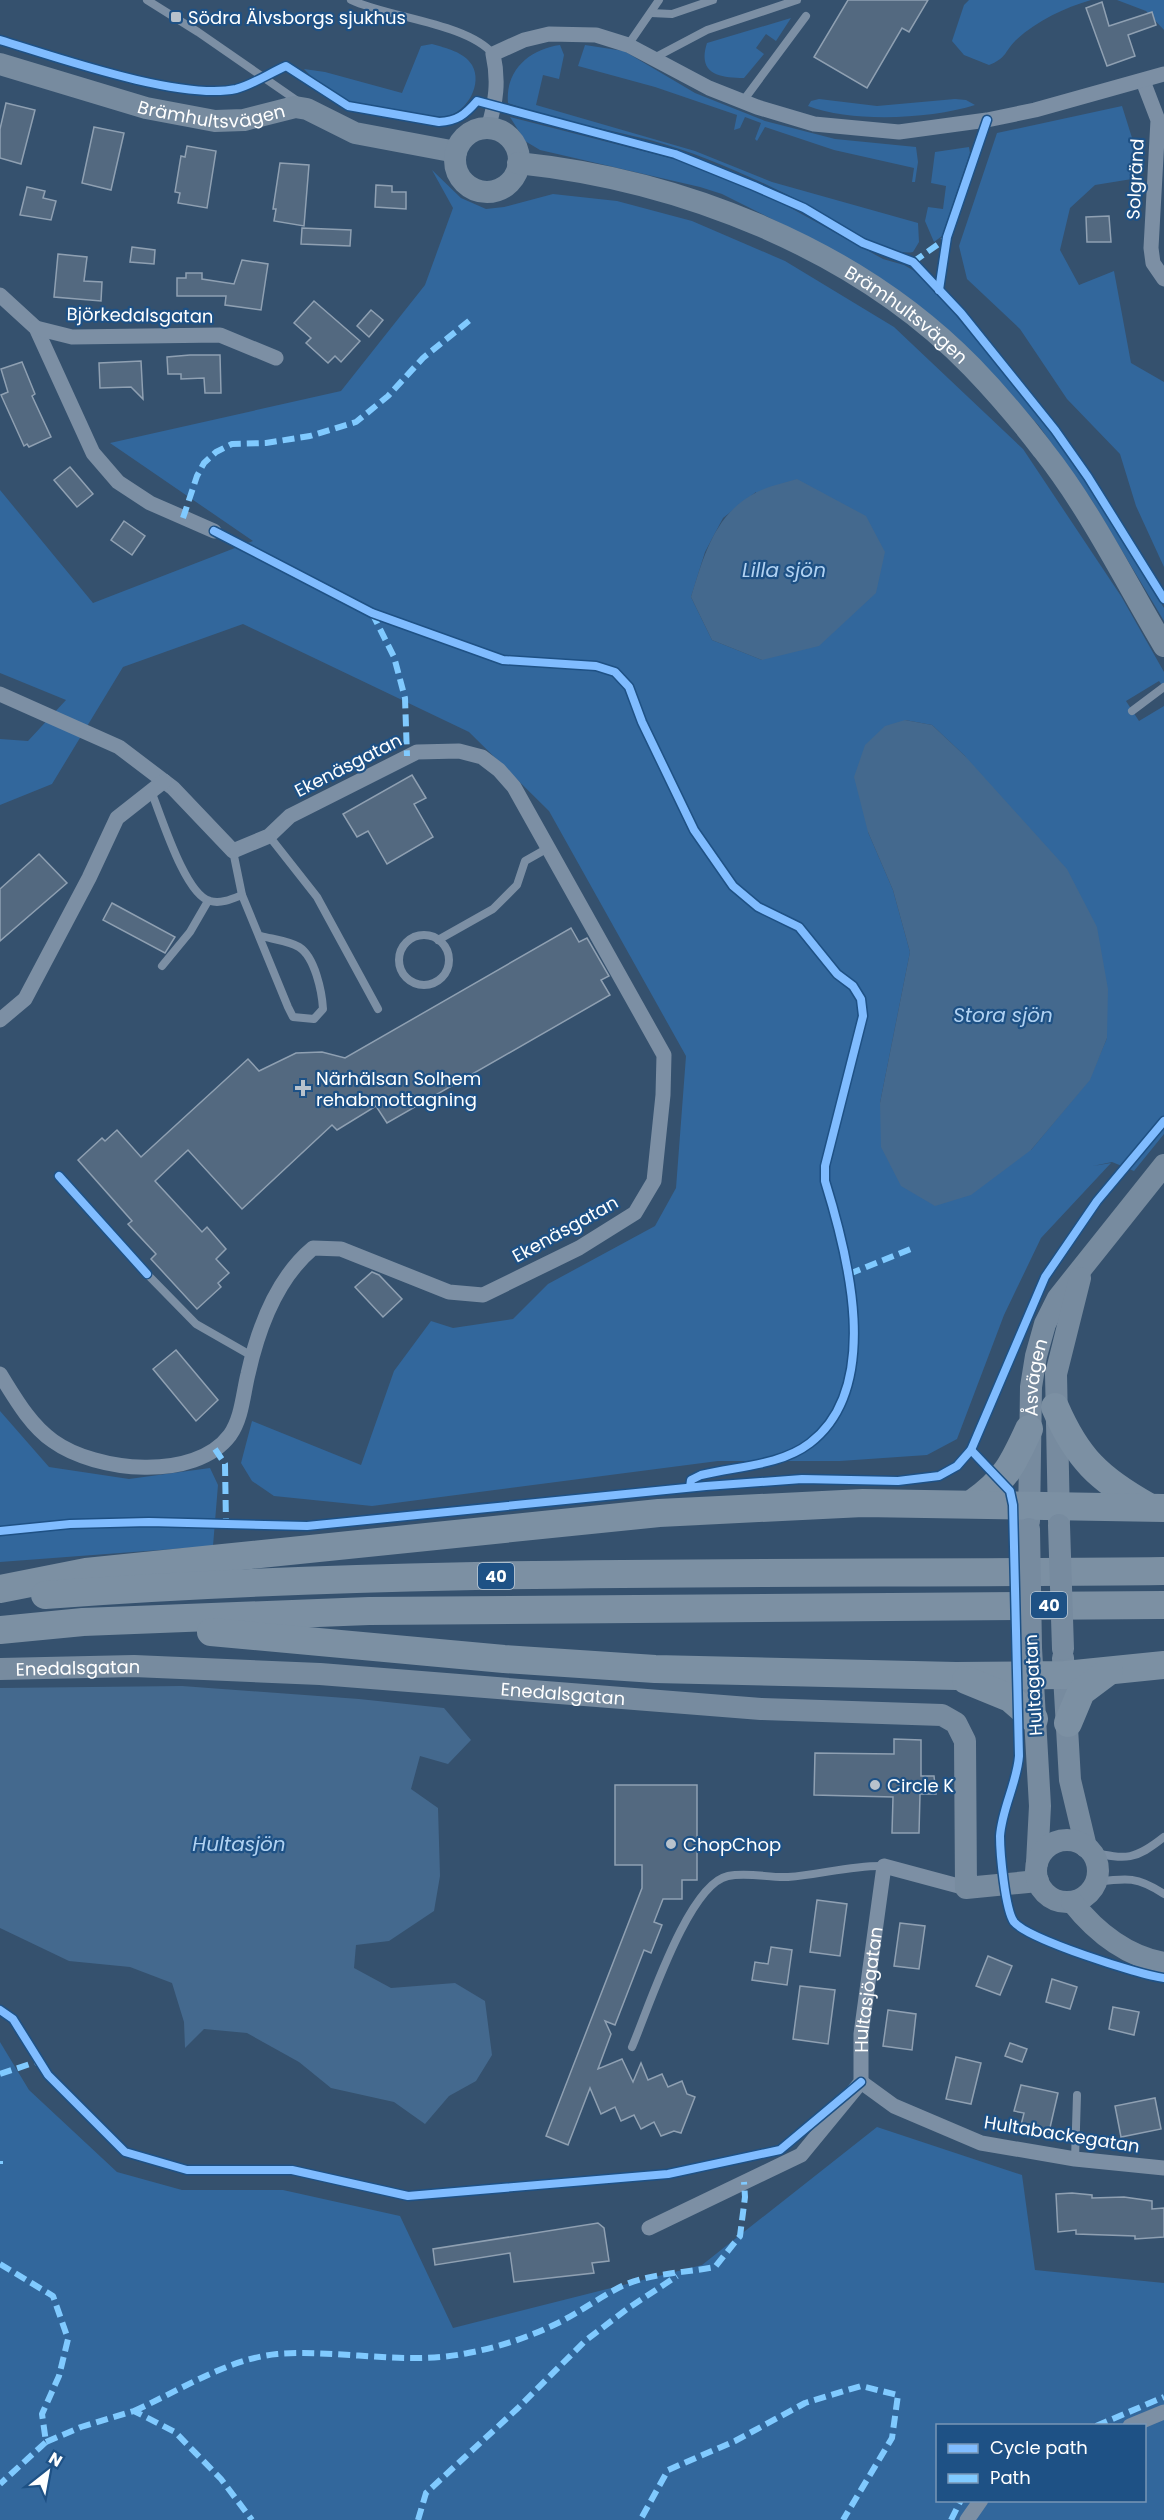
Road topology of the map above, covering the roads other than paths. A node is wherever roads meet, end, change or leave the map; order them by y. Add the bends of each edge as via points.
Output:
1 (147, 0) edge
2 (351, 0) edge
3 (659, 0) edge
4 (713, 0) edge
5 (797, 0) edge
6 (651, 13) junction
7 (806, 16) dead end
8 (628, 45) junction
9 (493, 54) junction
10 (654, 58) junction
11 (0, 64) edge
12 (1164, 74) edge
13 (1143, 81) junction
14 (743, 101) junction
15 (307, 109) junction
16 (488, 128) junction
17 (456, 152) junction
18 (518, 163) junction
19 (1164, 279) edge
20 (0, 295) edge
21 (36, 328) junction
22 (276, 358) dead end
23 (214, 531) dead end
24 (1164, 646) edge
25 (1164, 687) edge
26 (0, 694) edge
27 (1132, 711) dead end
28 (164, 781) junction
29 (151, 791) junction
30 (269, 836) junction
31 (548, 848) junction
32 (233, 851) junction
33 (242, 895) junction
34 (208, 901) junction
35 (261, 936) junction
36 (438, 940) junction
37 (162, 966) dead end
38 (378, 1009) dead end
39 (0, 1020) edge
40 (1164, 1165) edge
41 (1085, 1263) junction
42 (147, 1274) dead end
43 (252, 1356) junction
44 (0, 1374) edge
45 (1055, 1407) junction
46 (1029, 1429) junction
47 (973, 1503) junction
48 (1156, 1507) edge
49 (1059, 1516) junction
50 (1029, 1517) junction
51 (1164, 1571) edge
52 (0, 1589) edge
53 (0, 1598) edge
54 (1164, 1605) edge
55 (83, 1622) junction
56 (0, 1630) edge
57 (1031, 1662) junction
58 (1064, 1662) junction
59 (1164, 1665) edge
60 (0, 1669) edge
61 (1110, 1670) junction
62 (956, 1676) junction
63 (1034, 1719) junction
64 (1068, 1723) junction
65 (1164, 1837) edge
66 (1089, 1849) junction
67 (884, 1866) junction
68 (1037, 1872) junction
69 (1096, 1882) junction
70 (966, 1888) junction
71 (1164, 1894) edge
72 (1072, 1902) junction
73 (1164, 1963) edge
74 (632, 2048) dead end
75 (861, 2082) junction
76 (1077, 2096) dead end
77 (1075, 2159) junction
78 (1164, 2168) edge
79 (649, 2228) dead end
80 (1164, 2412) edge
81 (1135, 2424) edge
82 (980, 2502) edge
83 (967, 2520) edge

1 - 15 lane
2 - 9 lane via 462,35 484,44
3 - 6 lane
4 - 6 lane via 672,14
5 - 10 lane via 707,30
6 - 8 lane
7 - 14 lane
8 - 9 street via 596,35 549,34
8 - 10 street
9 - 16 street via 498,75
10 - 14 street
11 - 15 street, Brämhultsvägen via 146,108 215,121 244,120 295,107
12 - 13 street
13 - 14 street via 987,120 899,132 814,124
13 - 19 street, Solgränd via 1158,120 1151,248 1153,263
15 - 17 street, Brämhultsvägen via 355,133
16 - 17 street via 468,134
16 - 18 street via 502,132 513,142
17 - 18 street via 459,175 470,187 485,192 507,184
18 - 24 street, Brämhultsvägen via 669,192 731,212 880,292 971,366 1045,451
20 - 21 street
21 - 22 street, Björkedalsgatan via 72,337 220,335
21 - 23 street via 93,453 118,482 150,503
25 - 27 lane
26 - 28 street via 119,747
28 - 29 street
28 - 32 street
29 - 34 lane via 185,874 198,894
29 - 39 street via 117,818 25,999
30 - 31 street, Ekenäsgatan via 290,816 406,756 439,750 482,757 499,770 514,787
30 - 32 street, Ekenäsgatan
30 - 38 lane via 317,897
31 - 36 lane via 525,861 517,885 493,909
31 - 43 street, Ekenäsgatan via 664,1055 654,1180 634,1213 579,1248 483,1294 449,1292 341,1249 314,1248 300,1259 265,1314
32 - 33 lane
33 - 34 lane
33 - 35 lane
34 - 37 lane via 190,932
35 - 35 lane via 294,1017 314,1019 323,1009 322,996 309,959 299,947
36 - 36 lane via 422,935 406,942 399,966 408,980 423,986 444,976 448,952
40 - 41 street, Åsvägen
41 - 45 street, Åsvägen via 1062,1339
41 - 46 street, Åsvägen via 1058,1298 1045,1324 1036,1356
42 - 43 lane via 196,1324
43 - 44 street via 237,1421 218,1448 199,1458 146,1469 111,1466 54,1441 21,1408
45 - 48 highway via 1079,1454 1094,1471 1108,1483
45 - 49 street, Åsvägen
46 - 47 highway via 1002,1481
46 - 50 street, Åsvägen
47 - 50 highway
47 - 52 highway via 863,1503 659,1513 86,1572
48 - 49 highway
49 - 50 highway
49 - 58 street, Hultagatan, bridge
50 - 57 street, Hultagatan, bridge
51 - 53 highway, 40 via 420,1577 241,1582
54 - 55 highway, 40 via 369,1611
55 - 56 highway, 40
55 - 62 highway via 655,1669
57 - 58 highway
57 - 62 highway
57 - 63 street, Hultagatan
58 - 61 highway
58 - 64 street, Hultagatan
59 - 61 highway
60 - 70 street, Enedalsgatan via 134,1666 320,1674 761,1709 942,1715 956,1723 965,1741
61 - 64 highway via 1080,1692
62 - 63 highway via 1010,1698
63 - 68 street, Hultagatan via 1040,1806
64 - 66 street, Hultagatan via 1070,1780
65 - 66 lane via 1126,1858
66 - 68 street via 1067,1840 1057,1842 1048,1847
66 - 69 street, Hultagatan via 1098,1866
67 - 70 street
67 - 74 lane via 838,1868 789,1877 728,1876 713,1883 692,1908
67 - 75 street, Hultasjögatan via 861,2034
68 - 70 street
68 - 72 street via 1052,1898
69 - 71 lane via 1128,1878 1145,1882
69 - 72 street via 1082,1898
72 - 73 street via 1101,1934 1131,1952
75 - 77 street, Hultabackegatan via 894,2106 981,2143
75 - 79 street via 801,2155
76 - 77 lane
77 - 78 street, Hultabackegatan
80 - 81 street
82 - 83 street

